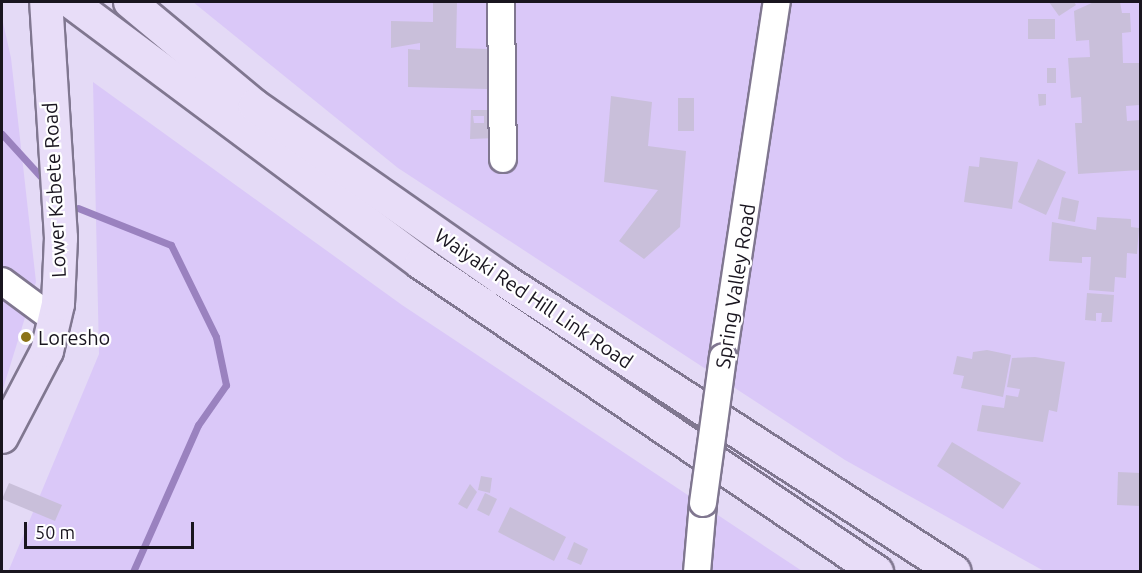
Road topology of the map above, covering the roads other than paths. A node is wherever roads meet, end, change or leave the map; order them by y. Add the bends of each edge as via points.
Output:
1 (46, 2) edge
2 (130, 2) edge
3 (501, 2) edge
4 (777, 2) edge
5 (77, 7) edge
6 (503, 159) dead end
7 (2, 281) edge
8 (56, 321) junction
9 (2, 437) edge
10 (697, 572) edge
11 (877, 572) edge
12 (955, 572) edge

1 - 8 main road, Lower Kabete Road via 61,246
2 - 12 main road, Waiyaki Red Hill Link Road via 255,106 502,279
3 - 6 street
4 - 10 street, Spring Valley Road, bridge via 723,357
5 - 11 main road, Waiyaki Red Hill Link Road via 421,263
7 - 8 street
8 - 9 main road, Lower Kabete Road via 47,351

